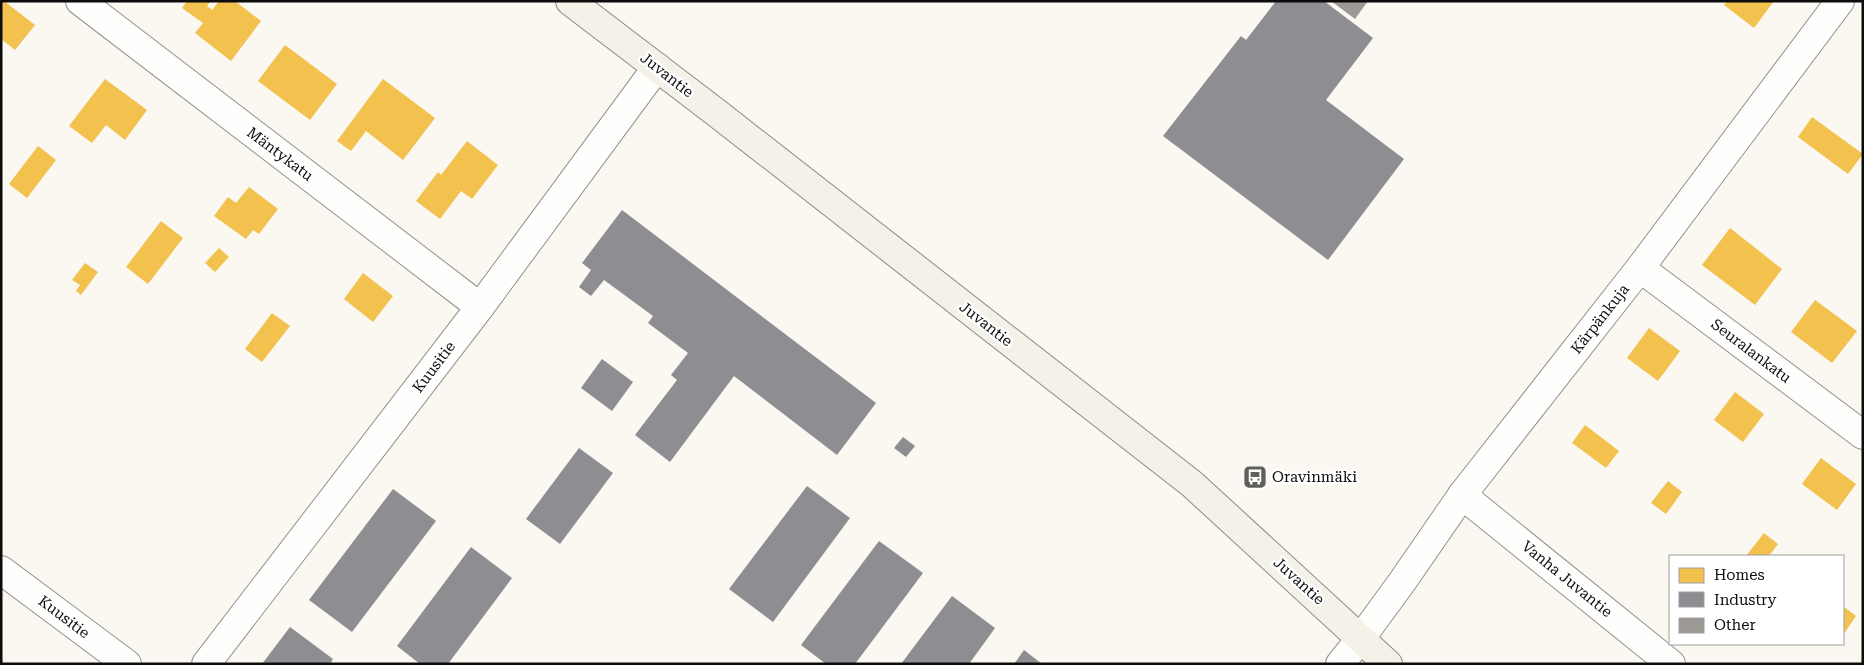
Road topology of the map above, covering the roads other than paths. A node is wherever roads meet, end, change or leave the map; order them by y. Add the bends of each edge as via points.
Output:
1 (80, 1) edge
2 (570, 1) edge
3 (1840, 1) edge
4 (657, 67) junction
5 (1640, 268) junction
6 (480, 307) junction
7 (1863, 435) edge
8 (1462, 495) junction
9 (1, 570) edge
10 (1361, 638) junction
11 (127, 664) edge
12 (206, 664) edge
13 (1340, 664) edge
14 (1388, 664) edge
15 (1671, 664) edge

1 - 6 street, Mäntykatu
2 - 4 main road, Juvantie
3 - 5 street, Kärpänkuja
4 - 6 street, Kuusitie
4 - 10 main road, Juvantie via 1192,484
5 - 7 street, Seuralankatu
5 - 8 street, Kärpänkuja
6 - 12 street, Kuusitie
8 - 10 street, Kärpänkuja
8 - 15 street, Vanha Juvantie
9 - 11 street, Kuusitie
10 - 13 street, Kärpänkuja
10 - 14 main road, Juvantie

